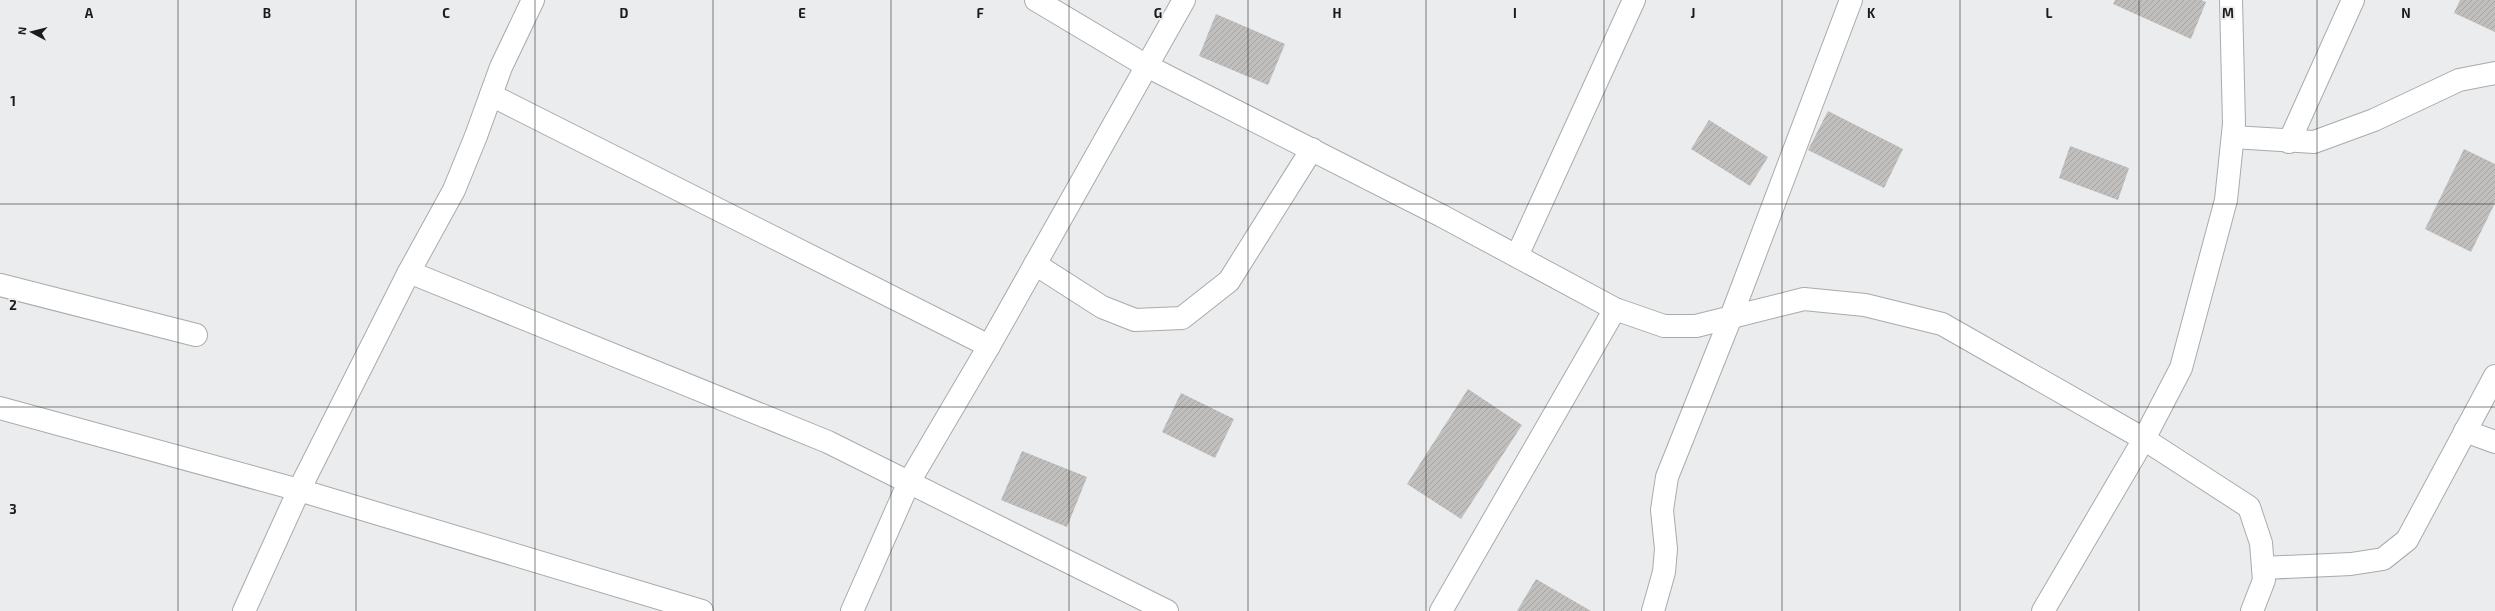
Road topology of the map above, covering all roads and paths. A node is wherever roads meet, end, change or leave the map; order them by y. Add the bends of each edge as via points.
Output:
1 (533, 0) edge
2 (1036, 0) edge
3 (1184, 0) edge
4 (1634, 0) edge
5 (1851, 0) edge
6 (2231, 0) edge
7 (2353, 0) edge
8 (1146, 65) junction
9 (2495, 73) edge
10 (491, 95) junction
11 (2233, 137) junction
12 (2289, 142) junction
13 (1312, 149) junction
14 (1517, 256) junction
15 (1034, 264) junction
16 (409, 272) junction
17 (0, 285) edge
18 (1615, 309) junction
19 (1731, 317) junction
20 (196, 335) dead end
21 (989, 346) junction
22 (2495, 376) edge
23 (0, 408) edge
24 (2465, 431) junction
25 (2144, 439) junction
26 (2495, 442) edge
27 (909, 482) junction
28 (299, 490) junction
29 (2263, 568) junction
30 (244, 611) edge
31 (702, 611) edge
32 (852, 611) edge
33 (1167, 611) edge
34 (1441, 611) edge
35 (1653, 611) edge
36 (2044, 611) edge
37 (2252, 611) edge

1 - 10 street via 501,67
2 - 8 street
3 - 8 street
4 - 14 street
5 - 19 street
6 - 11 street
7 - 12 street
8 - 13 street
8 - 15 street
9 - 12 street via 2459,80 2374,120 2314,142
10 - 16 street via 454,190
10 - 21 street
11 - 12 street
11 - 25 street via 2226,200 2181,368
13 - 14 street
13 - 15 street via 1230,281 1182,318 1135,320 1102,307
14 - 18 street
15 - 21 street
16 - 27 street via 828,442
16 - 28 street
17 - 20 street
18 - 19 street via 1664,326 1696,326
18 - 34 street
19 - 25 street via 1804,299 1865,305 1942,324
19 - 35 street via 1666,477 1662,510 1666,549 1664,572
21 - 27 street
22 - 24 street
23 - 28 street
24 - 26 street
24 - 29 street via 2407,540 2383,559 2351,564
25 - 29 street via 2249,507 2261,543
25 - 36 street
27 - 32 street
27 - 33 street
28 - 30 street
28 - 31 street
29 - 37 street via 2264,580

